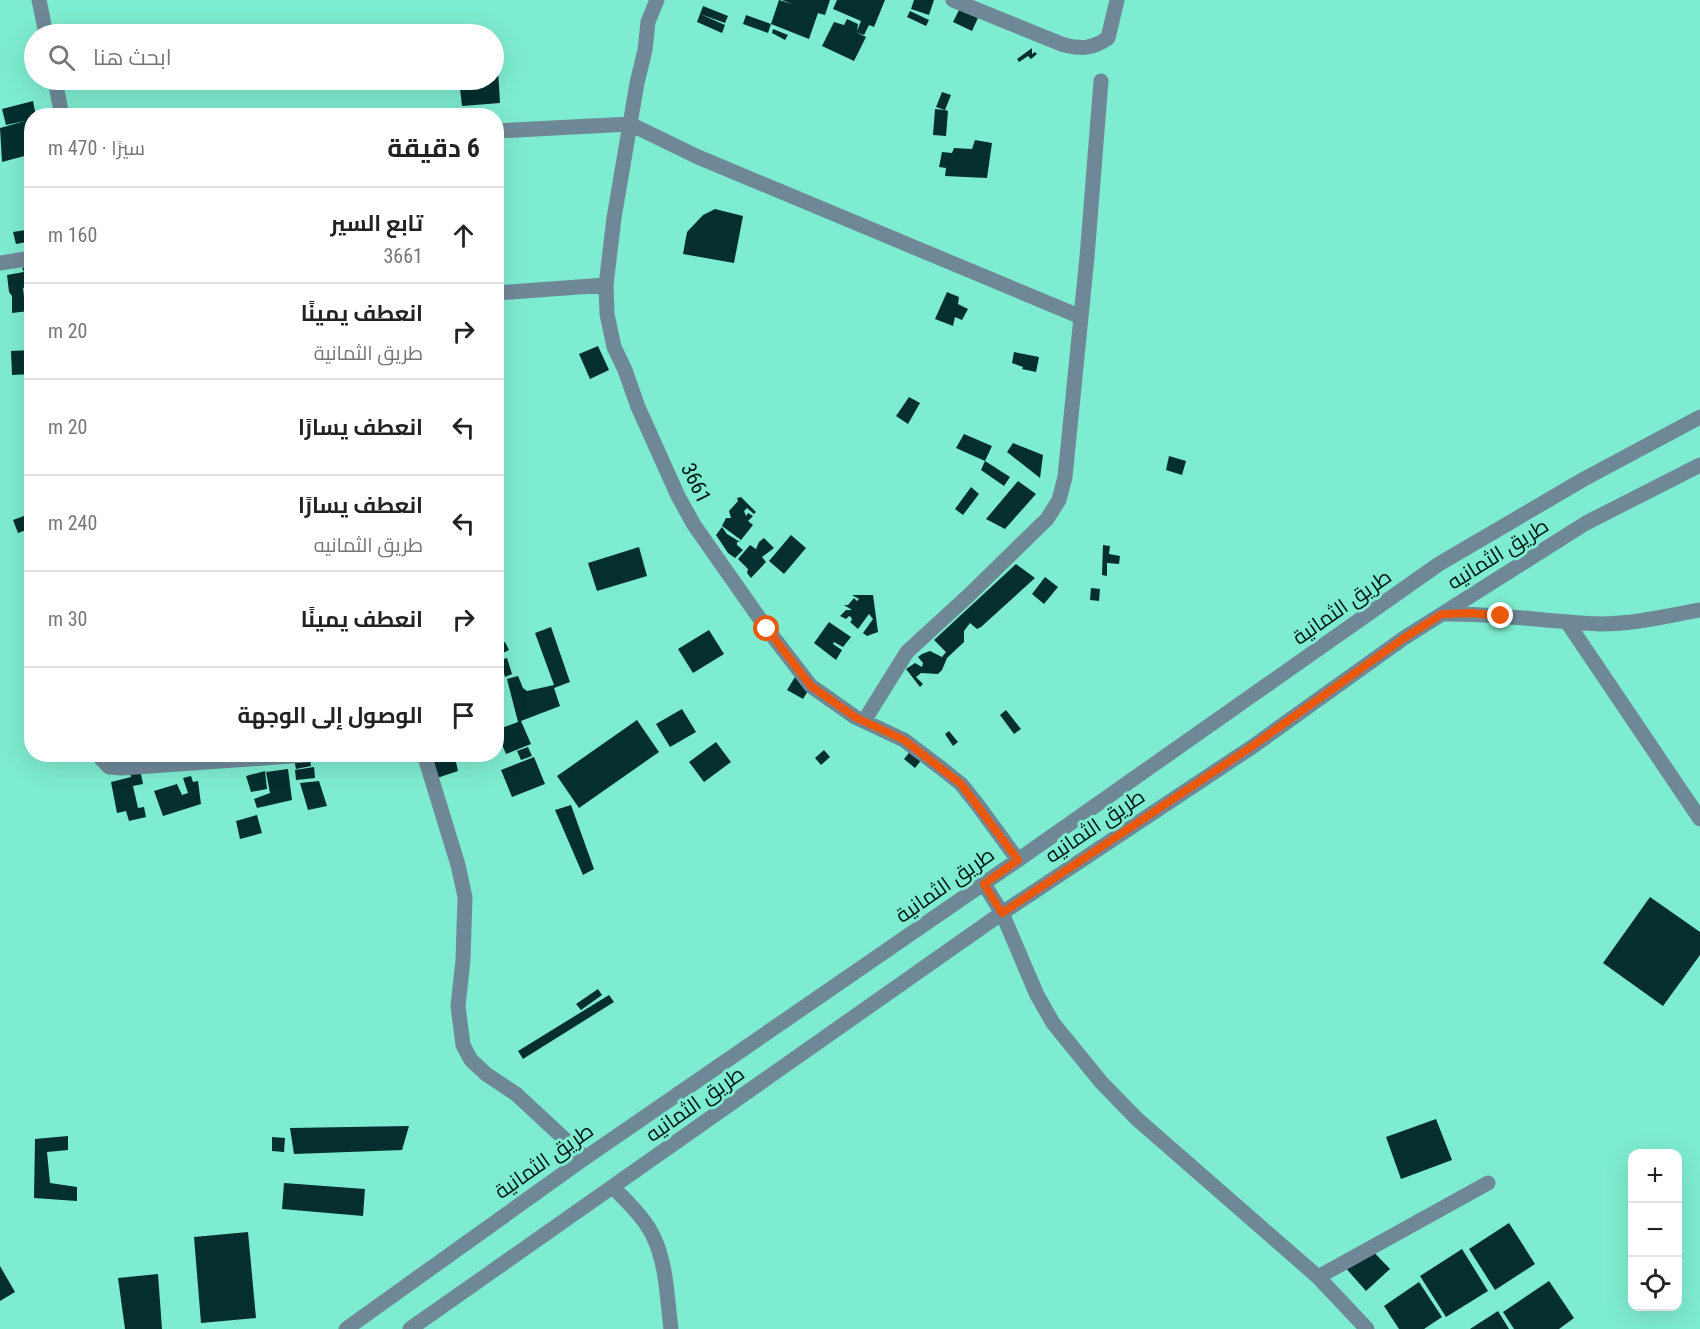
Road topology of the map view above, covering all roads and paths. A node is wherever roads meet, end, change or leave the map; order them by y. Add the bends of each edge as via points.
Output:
1 (39, 0) edge
2 (657, 0) edge
3 (953, 0) edge
4 (1117, 0) edge
5 (44, 24) edge
6 (1101, 81) dead end
7 (57, 90) edge
8 (60, 108) edge
9 (630, 124) junction
10 (504, 131) edge
11 (24, 259) edge
12 (0, 263) edge
13 (606, 285) junction
14 (504, 292) edge
15 (1081, 317) junction
16 (1700, 417) edge
17 (1700, 465) edge
18 (1700, 610) edge
19 (1442, 614) junction
20 (1567, 621) junction
21 (864, 721) junction
22 (104, 762) edge
23 (206, 762) edge
24 (426, 762) edge
25 (1700, 819) edge
26 (1018, 860) junction
27 (984, 884) junction
28 (1002, 913) junction
29 (585, 1158) junction
30 (1488, 1183) dead end
31 (613, 1187) junction
32 (1318, 1277) junction
33 (345, 1329) edge
34 (410, 1329) edge
35 (671, 1329) edge
36 (1367, 1329) edge

1 - 5 street
2 - 9 street, 3661 via 648,22
3 - 4 street via 1082,49 1108,38
6 - 15 street
7 - 8 street
9 - 10 street
9 - 13 street, 3661
9 - 15 street via 698,157
11 - 12 street
13 - 14 street
13 - 21 street, 3661 via 614,347 694,525 811,686
15 - 21 street via 1065,477 1059,500 1047,519 907,652
16 - 26 street, طريق الثمانية via 1439,564
17 - 19 street, طريق الثمانيه via 1586,523
18 - 20 street via 1639,622
19 - 20 street
19 - 28 street, طريق الثمانيه
20 - 25 street
21 - 26 street, 3661 via 904,740 961,784
22 - 23 street via 109,767 122,768
24 - 29 street via 465,897 458,1006 463,1045 471,1060 486,1074 516,1094
26 - 27 street, طريق الثمانية
27 - 28 street
27 - 29 street, طريق الثمانية
28 - 31 street, طريق الثمانيه
28 - 32 street via 1036,995 1053,1023 1101,1082 1153,1134
29 - 33 street, طريق الثمانية
30 - 32 street
31 - 34 street, طريق الثمانيه
31 - 35 street via 654,1237 663,1265
32 - 36 street

